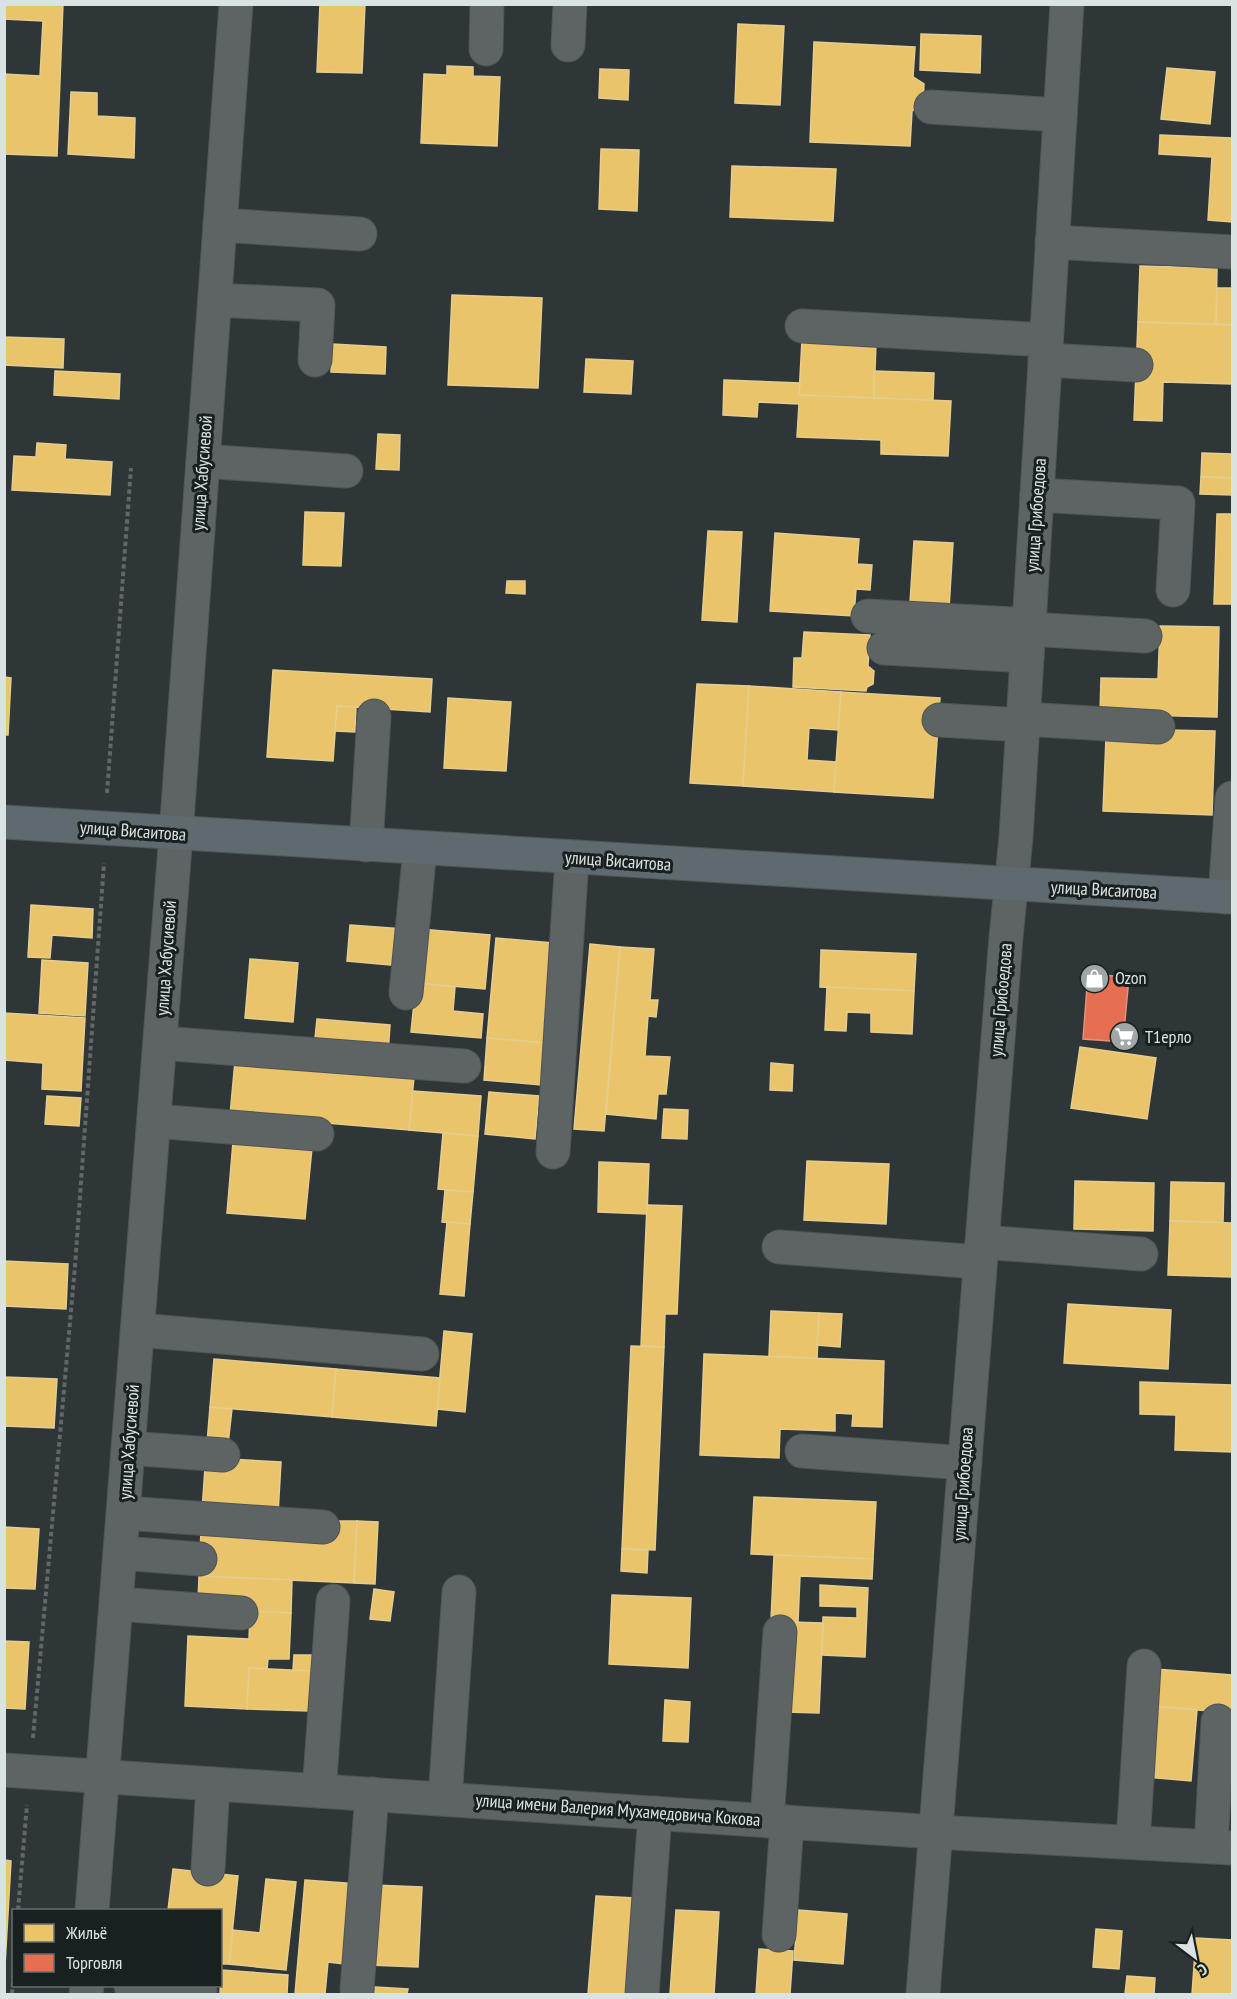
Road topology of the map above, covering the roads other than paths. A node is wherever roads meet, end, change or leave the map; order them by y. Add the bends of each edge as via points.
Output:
1 (236, 4) edge
2 (487, 4) edge
3 (570, 4) edge
4 (1067, 4) edge
5 (568, 45) dead end
6 (486, 49) dead end
7 (932, 107) dead end
8 (1060, 115) junction
9 (220, 225) junction
10 (360, 234) dead end
11 (1052, 242) junction
12 (1233, 252) edge
13 (214, 300) junction
14 (802, 326) dead end
15 (1046, 350) junction
16 (315, 360) dead end
17 (1136, 365) dead end
18 (203, 461) junction
19 (346, 471) dead end
20 (1037, 495) junction
21 (1173, 590) dead end
22 (868, 616) dead end
23 (1145, 636) dead end
24 (1028, 637) junction
25 (884, 648) dead end
26 (374, 716) dead end
27 (939, 720) dead end
28 (1023, 722) junction
29 (1158, 727) dead end
30 (1233, 798) edge
31 (4, 822) edge
32 (176, 834) junction
33 (366, 846) junction
34 (420, 849) junction
35 (572, 858) junction
36 (1011, 885) junction
37 (1229, 897) edge
38 (406, 993) dead end
39 (160, 1043) junction
40 (464, 1066) dead end
41 (154, 1121) junction
42 (317, 1134) dead end
43 (553, 1152) dead end
44 (779, 1247) dead end
45 (981, 1252) junction
46 (1141, 1254) dead end
47 (138, 1330) junction
48 (422, 1353) dead end
49 (128, 1448) junction
50 (802, 1451) dead end
51 (223, 1455) dead end
52 (965, 1463) junction
53 (124, 1513) junction
54 (323, 1527) dead end
55 (120, 1552) junction
56 (200, 1559) dead end
57 (459, 1592) dead end
58 (333, 1601) dead end
59 (117, 1604) junction
60 (240, 1613) dead end
61 (780, 1632) dead end
62 (1144, 1666) dead end
63 (1218, 1721) dead end
64 (17, 1771) edge
65 (103, 1777) junction
66 (213, 1784) junction
67 (319, 1791) junction
68 (372, 1794) junction
69 (445, 1799) junction
70 (655, 1813) junction
71 (777, 1821) junction
72 (936, 1832) junction
73 (1133, 1842) junction
74 (1222, 1847) edge
75 (208, 1869) dead end
76 (92, 1909) edge
77 (779, 1935) dead end
78 (145, 1987) edge
79 (357, 1989) dead end
80 (200, 1991) dead end
81 (642, 1995) edge
82 (923, 1995) edge

1 - 9 street, улица Хабусиевой
2 - 6 street
3 - 5 street
4 - 8 street, улица Грибоедова
7 - 8 street
8 - 11 street, улица Грибоедова
9 - 10 street
9 - 13 street, улица Хабусиевой
11 - 12 street
11 - 15 street, улица Грибоедова
13 - 16 street via 318,305
13 - 18 street, улица Хабусиевой
14 - 15 street
15 - 17 street
15 - 20 street, улица Грибоедова
18 - 19 street
18 - 32 street, улица Хабусиевой
20 - 21 street via 1178,503
20 - 24 street, улица Грибоедова
22 - 24 street
23 - 24 street
24 - 25 street
24 - 28 street, улица Грибоедова
26 - 33 street
27 - 28 street
28 - 29 street
28 - 36 street, улица Грибоедова
30 - 37 street
31 - 32 main road, улица Висаитова
32 - 33 main road, улица Висаитова
32 - 39 street, улица Хабусиевой
33 - 34 main road, улица Висаитова
34 - 35 main road, улица Висаитова
34 - 38 street
35 - 36 main road, улица Висаитова
35 - 43 street
36 - 37 main road, улица Висаитова
36 - 45 street, улица Грибоедова
39 - 40 street
39 - 41 street, улица Хабусиевой
41 - 42 street
41 - 47 street, улица Хабусиевой
44 - 45 street
45 - 46 street
45 - 52 street, улица Грибоедова
47 - 48 street
47 - 49 street, улица Хабусиевой
49 - 51 street
49 - 53 street, улица Хабусиевой
50 - 52 street
52 - 72 street, улица Грибоедова
53 - 54 street
53 - 55 street, улица Хабусиевой
55 - 56 street
55 - 59 street, улица Хабусиевой
57 - 69 street
58 - 67 street
59 - 60 street
59 - 65 street, улица Хабусиевой
61 - 71 street
62 - 73 street
63 - 74 street
64 - 65 street, улица имени Валерия Мухамедовича Кокова
65 - 66 street, улица имени Валерия Мухамедовича Кокова
65 - 76 street, улица Хабусиевой
66 - 67 street, улица имени Валерия Мухамедовича Кокова
66 - 75 street
67 - 68 street, улица имени Валерия Мухамедовича Кокова
68 - 69 street, улица имени Валерия Мухамедовича Кокова
68 - 79 street
69 - 70 street, улица имени Валерия Мухамедовича Кокова
70 - 71 street, улица имени Валерия Мухамедовича Кокова
70 - 81 street
71 - 72 street, улица имени Валерия Мухамедовича Кокова
71 - 77 street
72 - 73 street, улица имени Валерия Мухамедовича Кокова
72 - 82 street, улица Грибоедова
73 - 74 street, улица имени Валерия Мухамедовича Кокова
78 - 80 street

